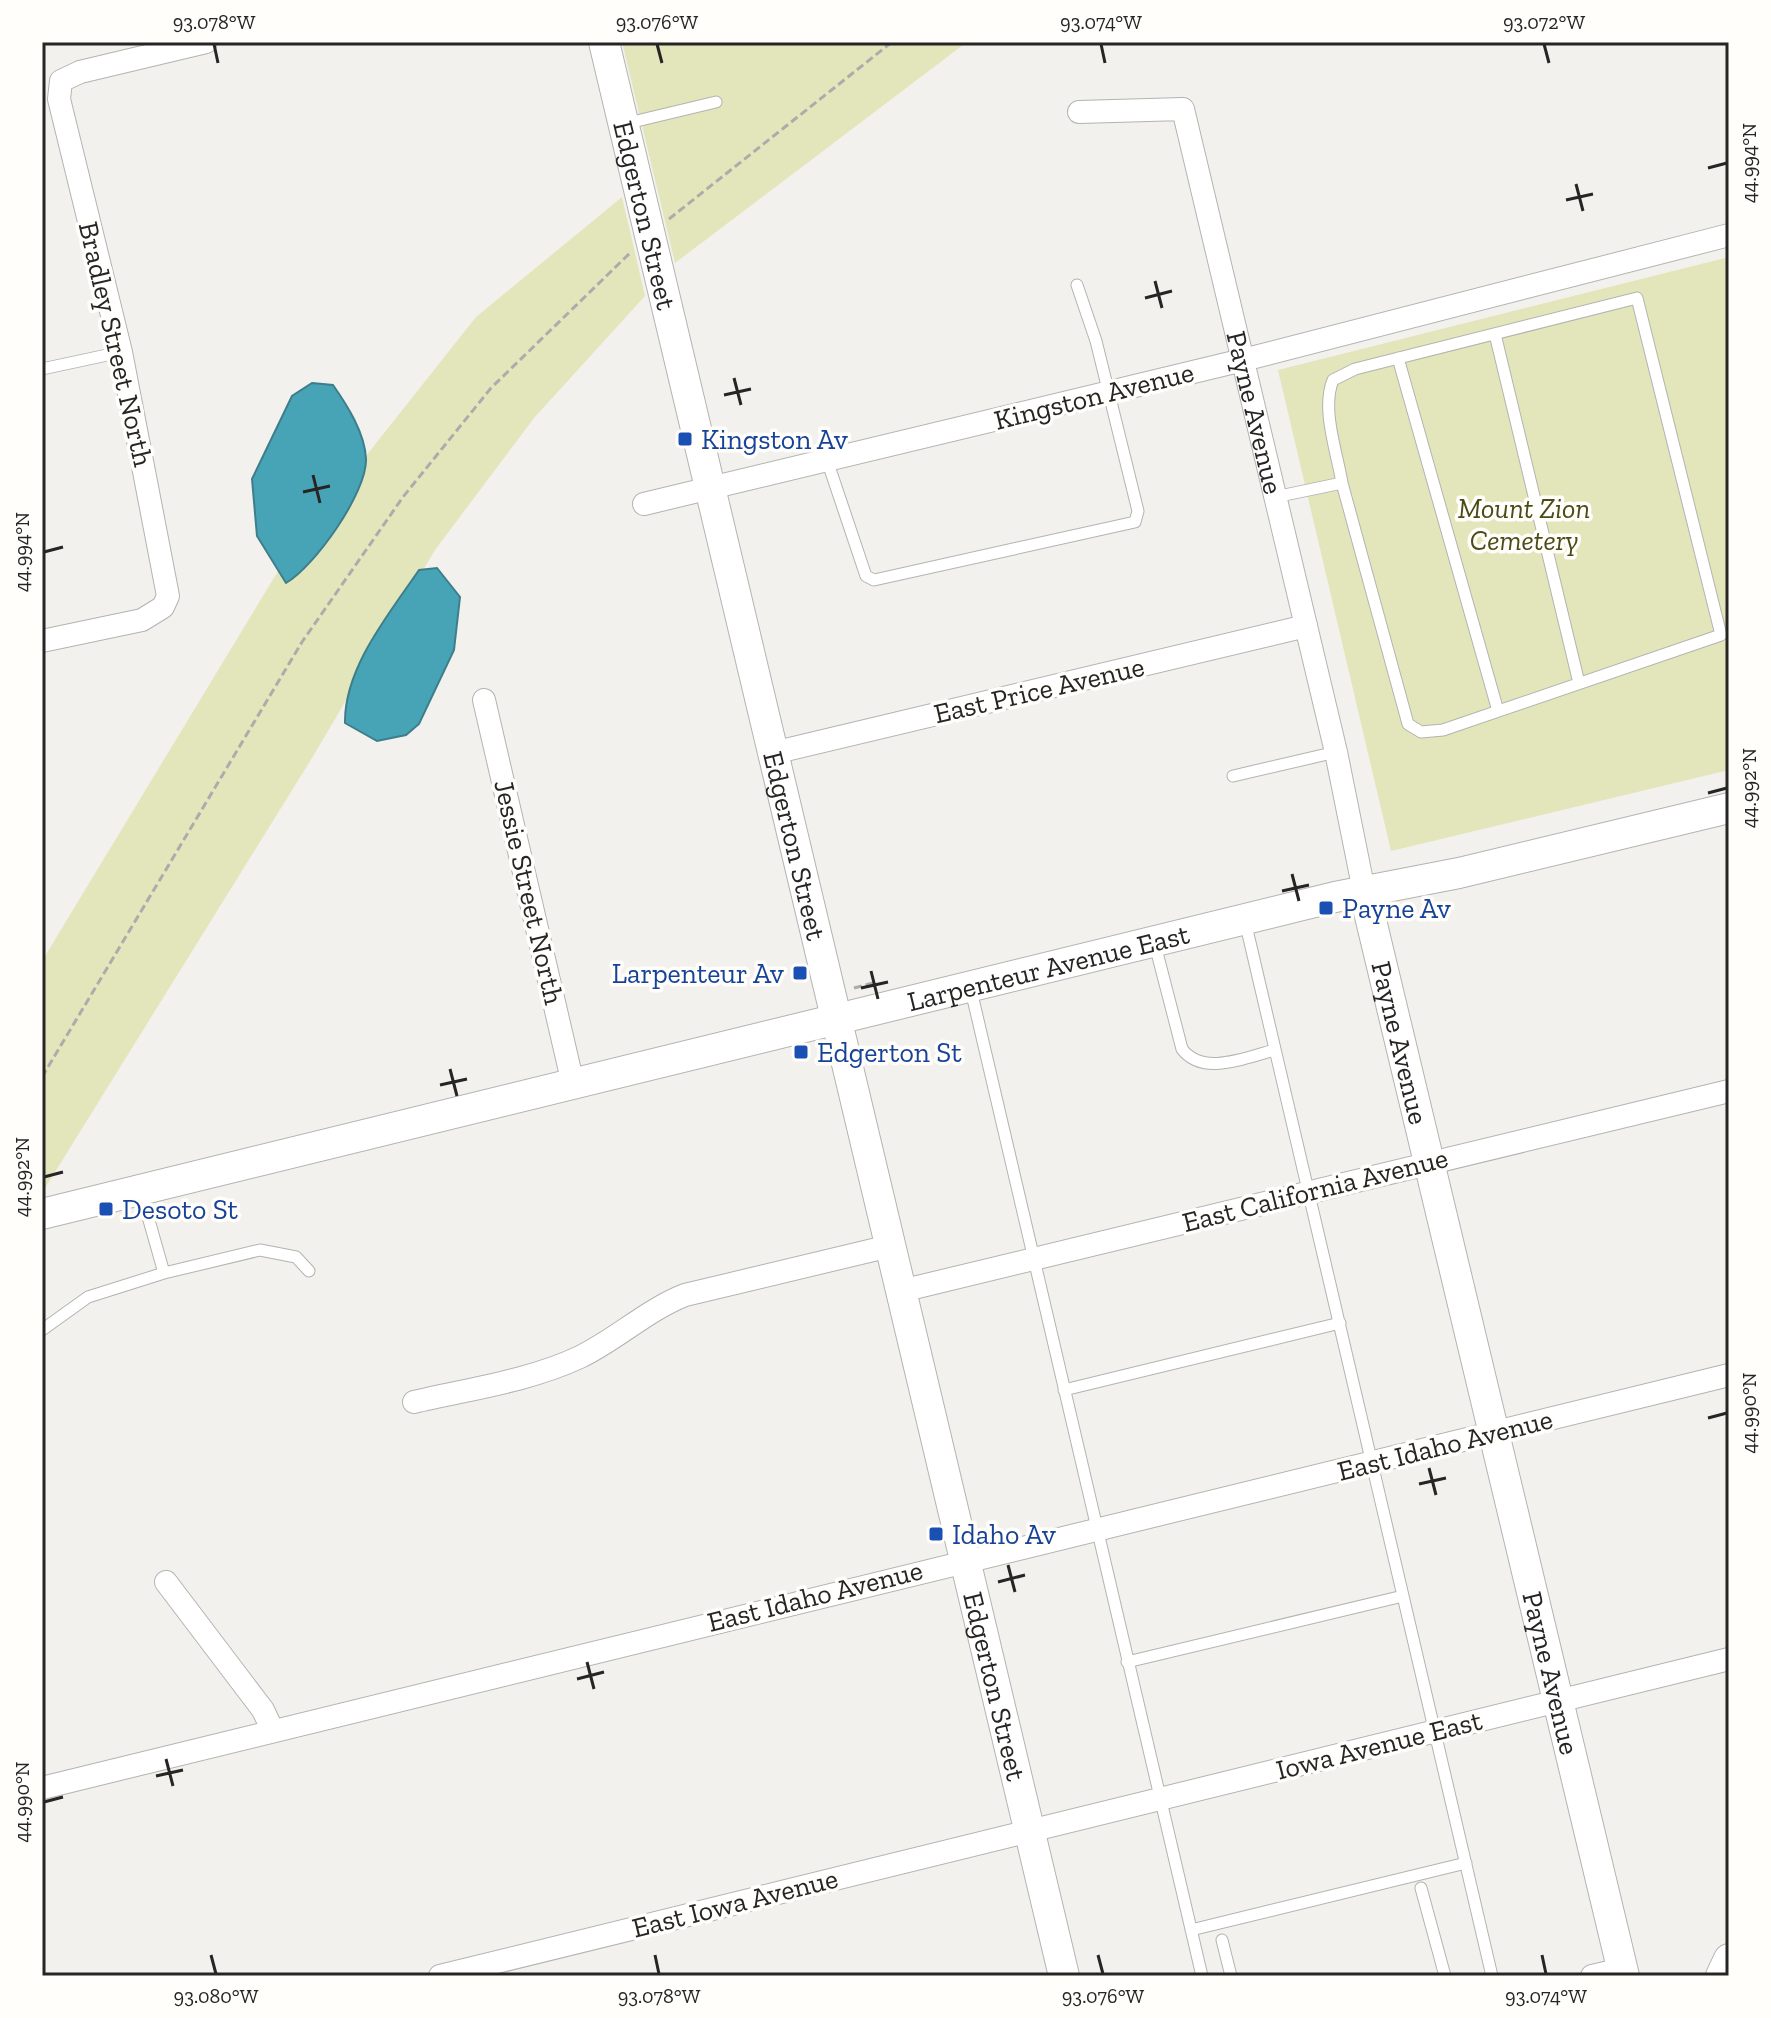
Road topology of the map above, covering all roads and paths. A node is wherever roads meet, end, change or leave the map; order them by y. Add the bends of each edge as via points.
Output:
1 (206, 42) edge
2 (604, 42) edge
3 (892, 42) edge
4 (179, 45) edge
5 (716, 102) dead end
6 (1079, 112) dead end
7 (623, 124) junction
8 (660, 226) dead end
9 (1729, 235) edge
10 (633, 250) dead end
11 (1077, 285) dead end
12 (1495, 334) junction
13 (121, 352) junction
14 (1398, 358) junction
15 (1243, 360) junction
16 (42, 369) edge
17 (1108, 392) junction
18 (827, 460) junction
19 (1342, 483) junction
20 (710, 488) junction
21 (1275, 497) junction
22 (644, 504) dead end
23 (1306, 626) junction
24 (42, 641) edge
25 (1579, 683) junction
26 (484, 700) dead end
27 (1498, 711) junction
28 (1336, 752) junction
29 (773, 753) junction
30 (1233, 776) dead end
31 (1729, 808) edge
32 (1364, 891) junction
33 (1244, 919) junction
34 (1154, 941) junction
35 (970, 986) junction
36 (835, 1018) junction
37 (1275, 1050) junction
38 (42, 1077) edge
39 (573, 1084) junction
40 (1729, 1091) edge
41 (1432, 1161) junction
42 (141, 1191) junction
43 (1310, 1191) junction
44 (42, 1214) edge
45 (890, 1246) junction
46 (1033, 1259) junction
47 (309, 1271) dead end
48 (164, 1273) junction
49 (901, 1291) junction
50 (1340, 1323) junction
51 (42, 1330) edge
52 (1729, 1375) edge
53 (1064, 1390) junction
54 (414, 1402) dead end
55 (1495, 1432) junction
56 (1372, 1464) junction
57 (1097, 1529) junction
58 (965, 1560) junction
59 (166, 1582) dead end
60 (1403, 1596) junction
61 (1729, 1659) edge
62 (1127, 1662) junction
63 (1559, 1701) junction
64 (272, 1729) junction
65 (1434, 1731) junction
66 (42, 1788) edge
67 (1158, 1798) junction
68 (1029, 1831) junction
69 (1466, 1863) junction
70 (1421, 1888) dead end
71 (1191, 1930) junction
72 (1222, 1940) dead end
73 (1729, 1959) edge
74 (1623, 1972) edge
75 (440, 1976) edge
76 (1064, 1976) edge
77 (1202, 1976) edge
78 (1231, 1976) edge
79 (1445, 1976) edge
80 (1492, 1976) edge
81 (1592, 1976) edge
82 (1721, 1976) edge

1 - 4 street
2 - 7 street, Edgerton Street
3 - 8 path
4 - 13 street, Bradley Street North via 61,81 59,99
5 - 7 lane
6 - 15 street, Payne Avenue via 1183,109
7 - 20 street, Edgerton Street
9 - 15 street, Kingston Avenue
10 - 38 path via 491,388 403,497 302,642
11 - 17 lane
12 - 14 lane
12 - 25 lane
12 - 25 lane via 1637,298 1721,635
13 - 16 lane
13 - 24 street, Bradley Street North via 168,587 163,607 142,620
14 - 19 lane via 1355,369 1333,380 1328,391
14 - 27 lane
15 - 17 street, Kingston Avenue
15 - 21 street, Payne Avenue
17 - 18 street, Kingston Avenue
17 - 18 lane via 1138,511 1135,522 874,580 866,576
18 - 20 street, Kingston Avenue
19 - 21 lane
19 - 27 lane via 1408,724 1421,732 1443,730
20 - 22 street, Kingston Avenue
20 - 29 street, Edgerton Street
21 - 23 street, Payne Avenue
23 - 28 street, Payne Avenue
23 - 29 street, East Price Avenue
25 - 27 lane
26 - 39 street, Jessie Street North
28 - 30 lane
28 - 32 street, Payne Avenue
29 - 36 street, Edgerton Street
31 - 32 street, Larpenteur Avenue East
32 - 33 street, Larpenteur Avenue East
32 - 41 street, Payne Avenue
33 - 34 street, Larpenteur Avenue East
33 - 37 lane
34 - 35 street, Larpenteur Avenue East
34 - 37 lane via 1182,1049 1189,1057 1219,1064
35 - 36 street, Larpenteur Avenue East
35 - 46 lane
36 - 39 street, Larpenteur Avenue East
36 - 45 street, Edgerton Street
37 - 43 lane
39 - 42 street, Larpenteur Avenue East
40 - 41 street, East California Avenue
41 - 43 street, East California Avenue
41 - 55 street, Payne Avenue
42 - 44 street, Larpenteur Avenue East
42 - 48 lane
43 - 46 street, East California Avenue
43 - 50 lane
45 - 49 street, Edgerton Street
45 - 54 street via 685,1295 618,1337 537,1374
46 - 49 street, East California Avenue
46 - 53 lane
47 - 48 lane via 296,1257 260,1250
48 - 51 lane via 88,1297
49 - 58 street, Edgerton Street
50 - 53 lane
50 - 56 lane
52 - 55 street, East Idaho Avenue
53 - 57 lane
55 - 56 street, East Idaho Avenue
55 - 63 street, Payne Avenue
56 - 57 street, East Idaho Avenue
56 - 60 lane
57 - 58 street, East Idaho Avenue
57 - 62 lane
58 - 64 street, East Idaho Avenue
58 - 68 street, Edgerton Street
59 - 64 street
60 - 62 lane
60 - 65 lane
61 - 63 street, Iowa Avenue East
62 - 67 lane
63 - 65 street, Iowa Avenue East
63 - 74 street, Payne Avenue
64 - 66 street, East Idaho Avenue
65 - 67 street, Iowa Avenue East
65 - 69 lane
67 - 68 street, Iowa Avenue East
67 - 71 lane
68 - 75 street, East Iowa Avenue
68 - 76 street, Edgerton Street
69 - 71 lane
69 - 80 lane
70 - 79 lane
71 - 77 lane
72 - 78 lane
73 - 82 street
74 - 81 street

